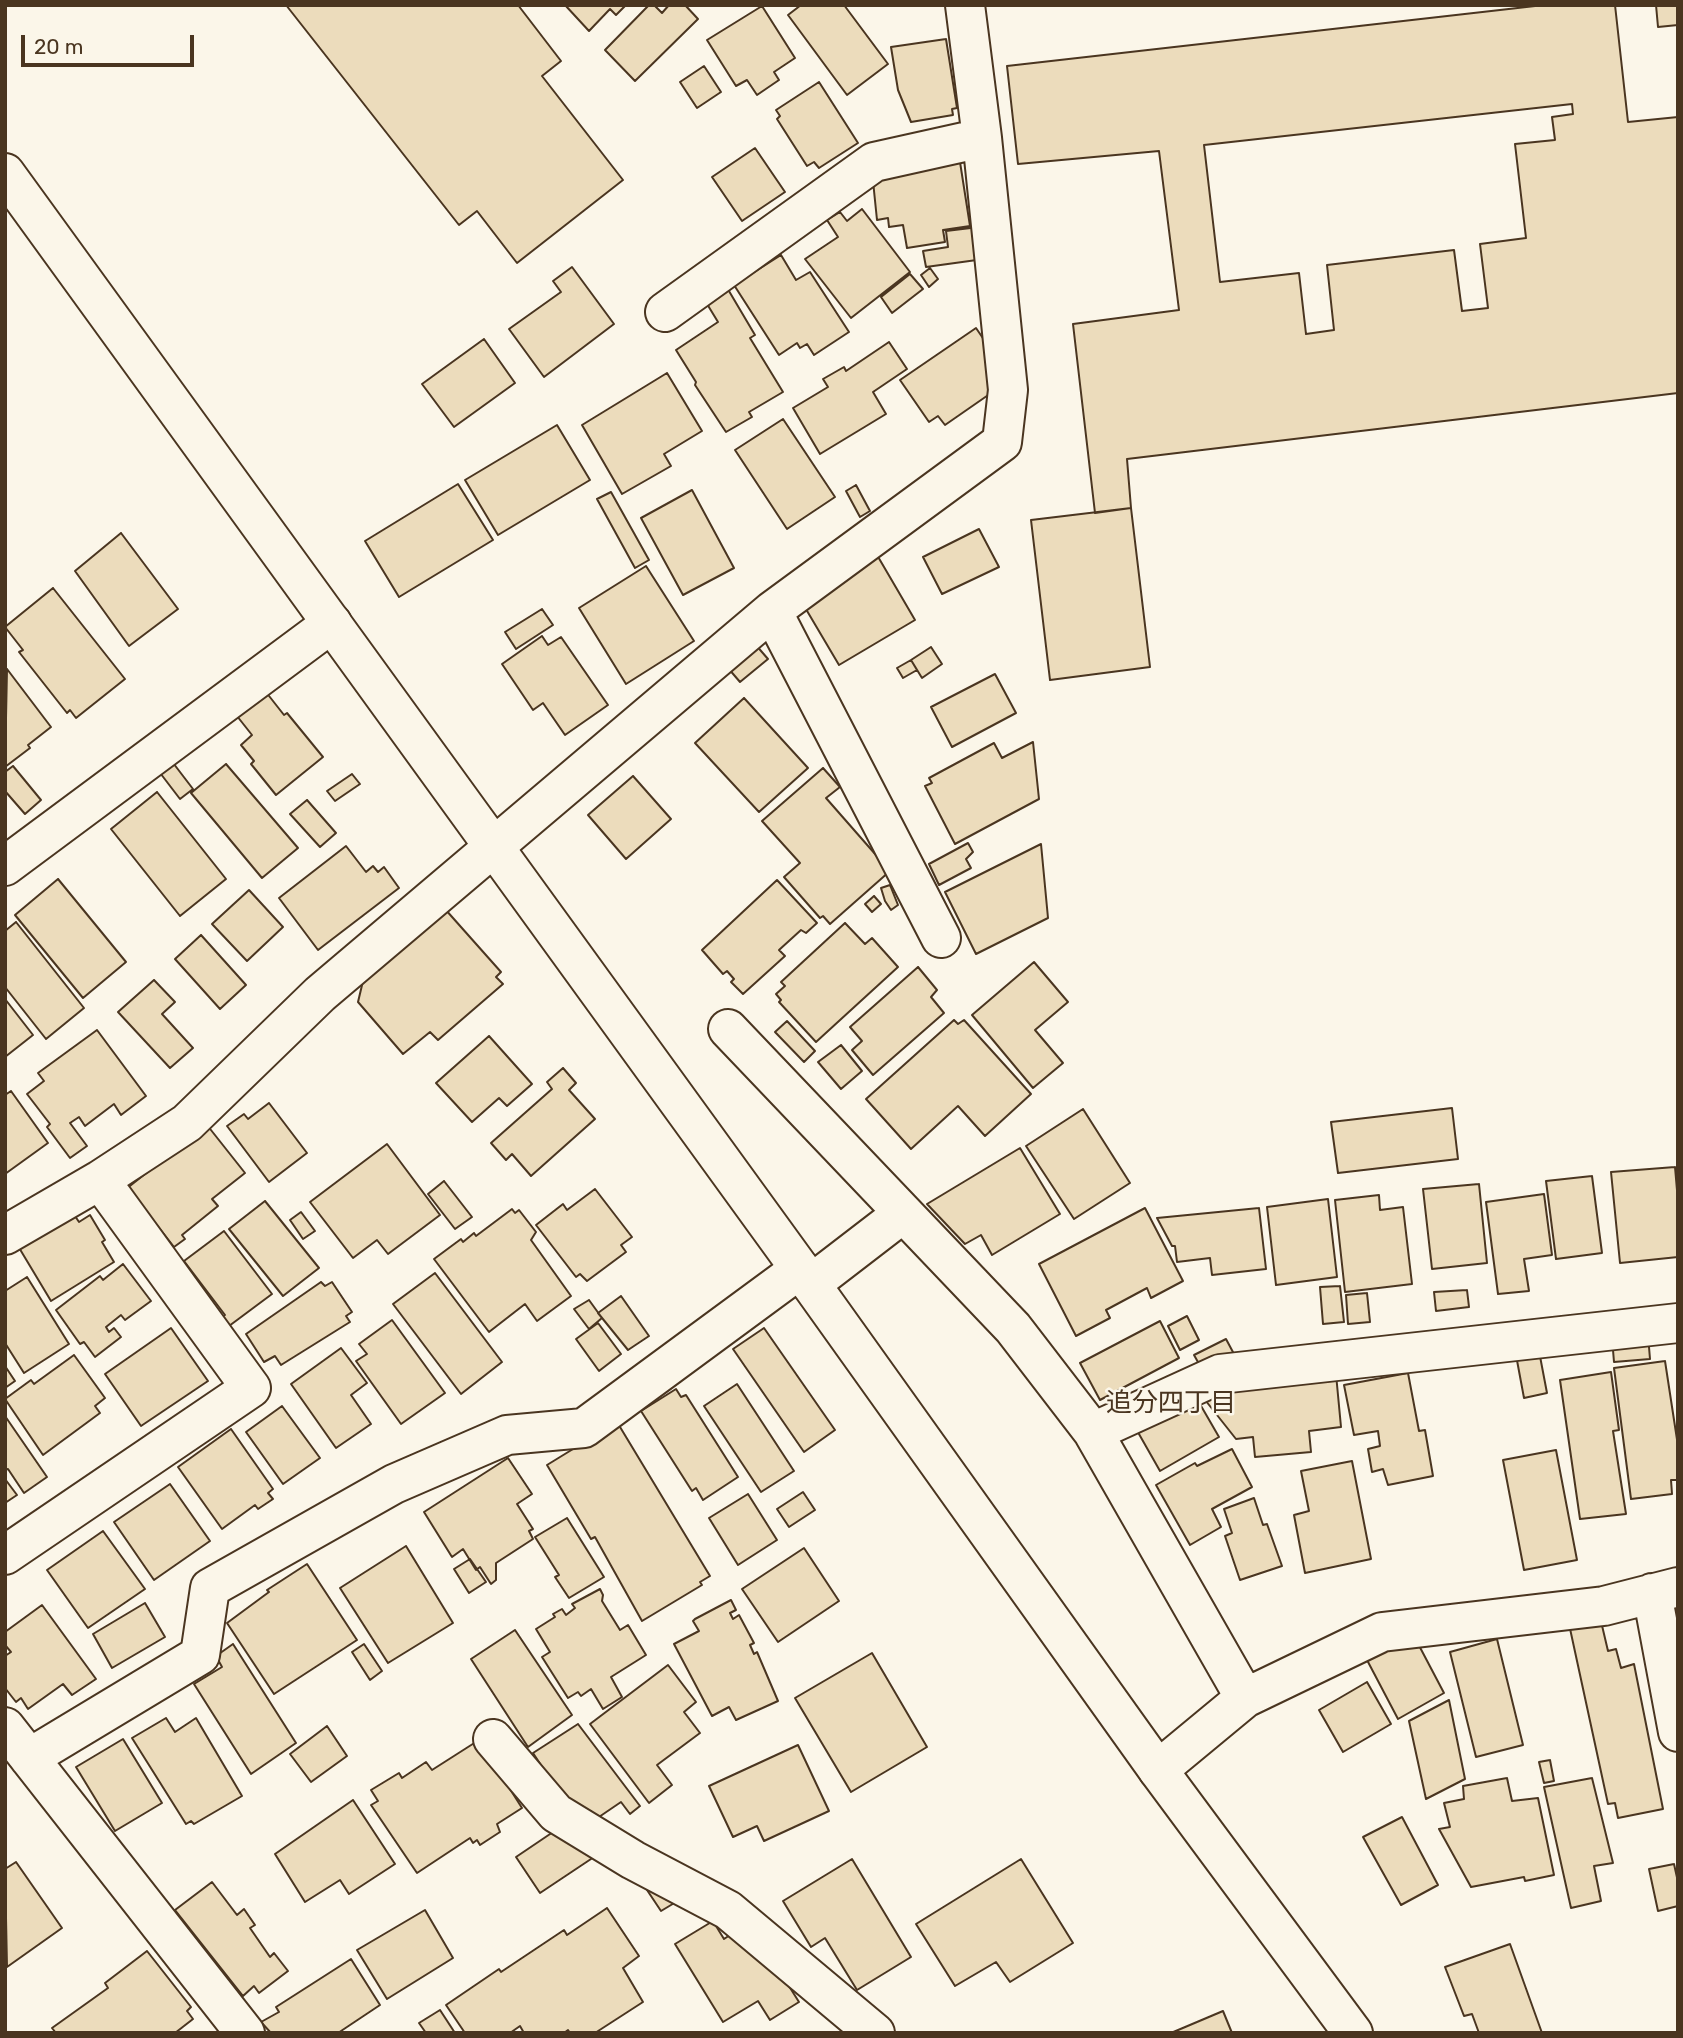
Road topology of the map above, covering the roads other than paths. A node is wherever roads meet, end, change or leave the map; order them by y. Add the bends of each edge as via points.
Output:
1 (965, 5) edge
2 (982, 138) junction
3 (5, 173) edge
4 (664, 312) dead end
5 (772, 611) junction
6 (332, 623) junction
7 (494, 848) junction
8 (5, 866) edge
9 (942, 938) dead end
10 (728, 1029) dead end
11 (100, 1180) junction
12 (902, 1214) junction
13 (5, 1235) edge
14 (806, 1277) junction
15 (1678, 1323) edge
16 (1093, 1432) junction
17 (5, 1555) edge
18 (1665, 1590) edge
19 (1245, 1698) junction
20 (5, 1727) edge
21 (1678, 1732) edge
22 (493, 1739) dead end
23 (29, 1758) junction
24 (1158, 1770) junction
25 (245, 2033) edge
26 (875, 2033) edge
27 (1353, 2033) edge

1 - 2 street
2 - 4 street via 874,162
2 - 5 street via 1008,390 1002,442
3 - 6 street
5 - 7 street
5 - 9 street
6 - 7 street
6 - 8 street
7 - 11 street via 320,994 187,1122
7 - 14 street
10 - 12 street
11 - 13 street
11 - 17 street via 251,1388
12 - 14 street
12 - 16 street via 1013,1328
14 - 23 street via 584,1427 507,1435 394,1484 210,1588 200,1655
14 - 24 street
15 - 16 street via 1220,1374
16 - 19 street
18 - 19 street via 1604,1606 1382,1632
18 - 21 street
19 - 24 street
20 - 23 street
22 - 26 street via 556,1814 728,1910
23 - 25 street
24 - 27 street

